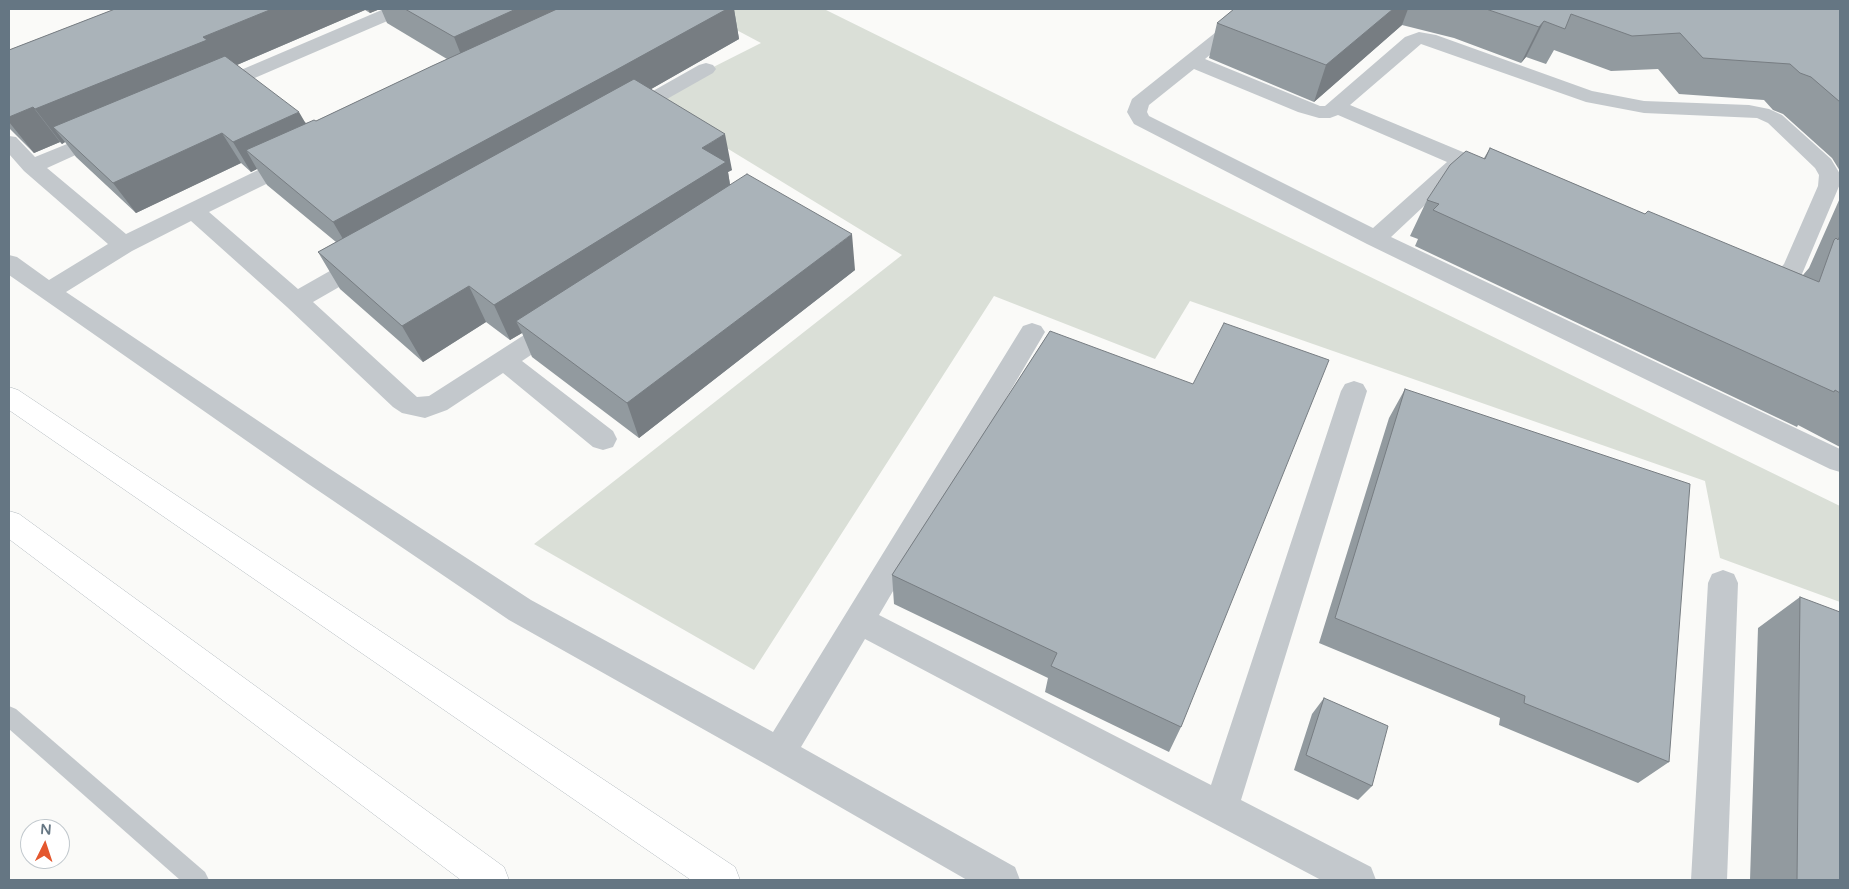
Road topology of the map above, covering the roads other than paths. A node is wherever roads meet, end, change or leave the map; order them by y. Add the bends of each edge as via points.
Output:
1 (399, 9) edge
2 (1256, 9) edge
3 (1192, 61) junction
4 (706, 69) dead end
5 (197, 95) edge
6 (1336, 107) junction
7 (612, 122) edge
8 (124, 127) edge
9 (9, 142) edge
10 (316, 151) edge
11 (32, 166) junction
12 (192, 210) junction
13 (1375, 239) junction
14 (124, 245) junction
15 (381, 252) edge
16 (9, 263) edge
17 (1737, 269) edge
18 (48, 292) junction
19 (296, 301) junction
20 (578, 312) edge
21 (1032, 332) dead end
22 (504, 360) junction
23 (1354, 390) dead end
24 (9, 397) edge
25 (603, 439) dead end
26 (1840, 461) edge
27 (9, 523) edge
28 (1723, 583) dead end
29 (859, 620) junction
30 (9, 716) edge
31 (779, 753) junction
32 (1221, 808) junction
33 (198, 880) edge
34 (491, 880) edge
35 (722, 880) edge
36 (1002, 880) edge
37 (1358, 880) edge
38 (1709, 880) edge

1 - 5 street
2 - 3 street
3 - 6 street via 1312,110 1330,112
3 - 13 street via 1139,103 1137,112 1142,120
4 - 7 street
6 - 13 street via 1472,163
6 - 17 street via 1419,38 1586,96 1644,107 1762,113 1780,124 1822,164 1830,175 1830,186 1794,268 1786,277 1773,280
8 - 11 street
9 - 11 street
10 - 12 street
11 - 14 street
12 - 14 street
12 - 19 street
13 - 26 street
14 - 18 street
15 - 19 street
16 - 18 street
18 - 31 street via 520,610
19 - 22 street via 411,406 425,408 438,403
20 - 22 street
21 - 29 street
22 - 25 street
23 - 32 street
24 - 35 main road
27 - 34 main road
28 - 38 street
29 - 31 street
29 - 32 street
30 - 33 lane
31 - 36 street
32 - 37 street

